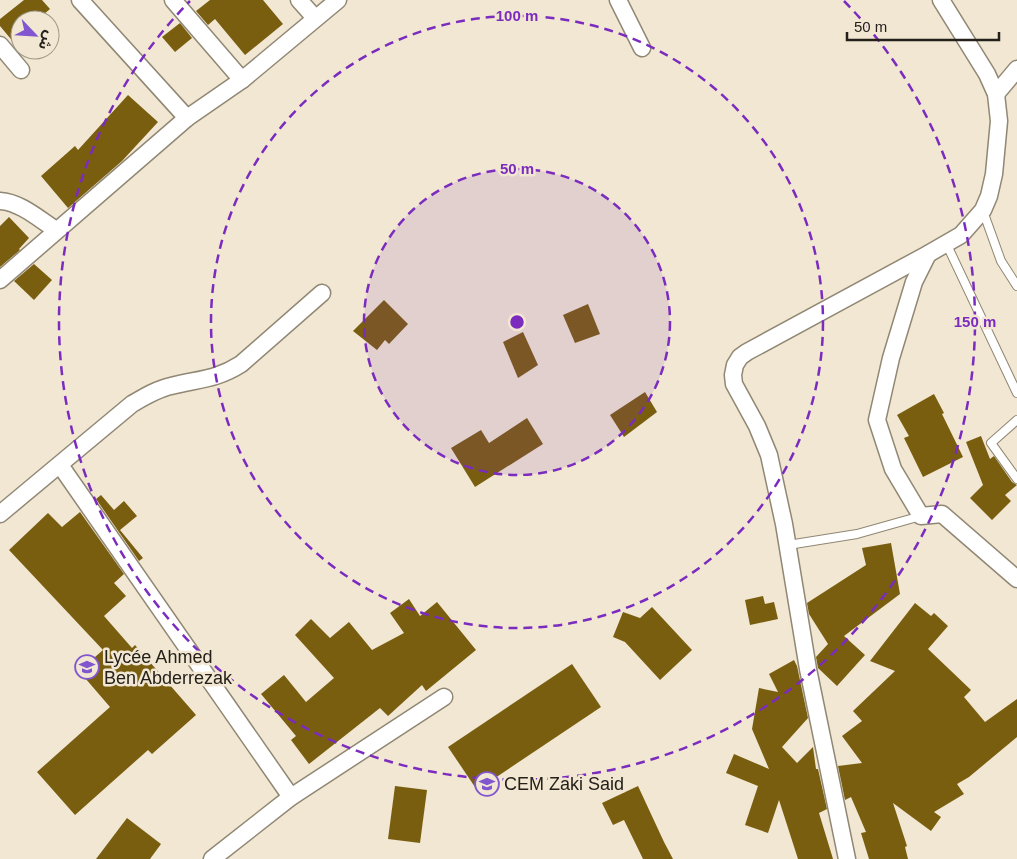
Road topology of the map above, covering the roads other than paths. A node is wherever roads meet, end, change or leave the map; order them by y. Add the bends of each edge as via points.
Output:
1 (80, 0) edge
2 (172, 0) edge
3 (299, 0) edge
4 (338, 0) edge
5 (618, 0) edge
6 (941, 0) edge
7 (315, 18) junction
8 (0, 45) edge
9 (642, 48) dead end
10 (1017, 69) edge
11 (21, 70) dead end
12 (242, 80) junction
13 (996, 94) junction
14 (187, 118) junction
15 (0, 201) edge
16 (983, 210) junction
17 (56, 230) junction
18 (946, 243) junction
19 (928, 254) junction
20 (0, 280) edge
21 (1017, 286) edge
22 (322, 293) dead end
23 (1017, 393) edge
24 (1017, 420) edge
25 (60, 465) junction
26 (1017, 478) edge
27 (0, 514) edge
28 (921, 516) junction
29 (788, 545) junction
30 (1017, 578) edge
31 (444, 697) dead end
32 (291, 797) junction
33 (216, 858) edge
34 (847, 859) edge

1 - 14 street
2 - 12 street
3 - 7 street
4 - 7 street
5 - 9 street
6 - 13 street
7 - 12 street
8 - 11 street
10 - 13 street
12 - 14 street
13 - 16 street via 999,121 994,174
14 - 17 street
15 - 17 street via 21,208
16 - 18 street via 961,235
16 - 21 lane via 1001,261
17 - 20 street
18 - 19 street
18 - 23 lane
19 - 28 street via 911,291 877,420 893,469
19 - 29 street via 748,352 735,366 734,384 769,456
22 - 25 street via 241,364 210,379 170,386 149,394 132,404
24 - 26 lane via 991,443
25 - 27 street
25 - 32 street
28 - 29 lane via 857,534
28 - 30 street via 942,514
29 - 34 street via 808,670
31 - 32 street
32 - 33 street

